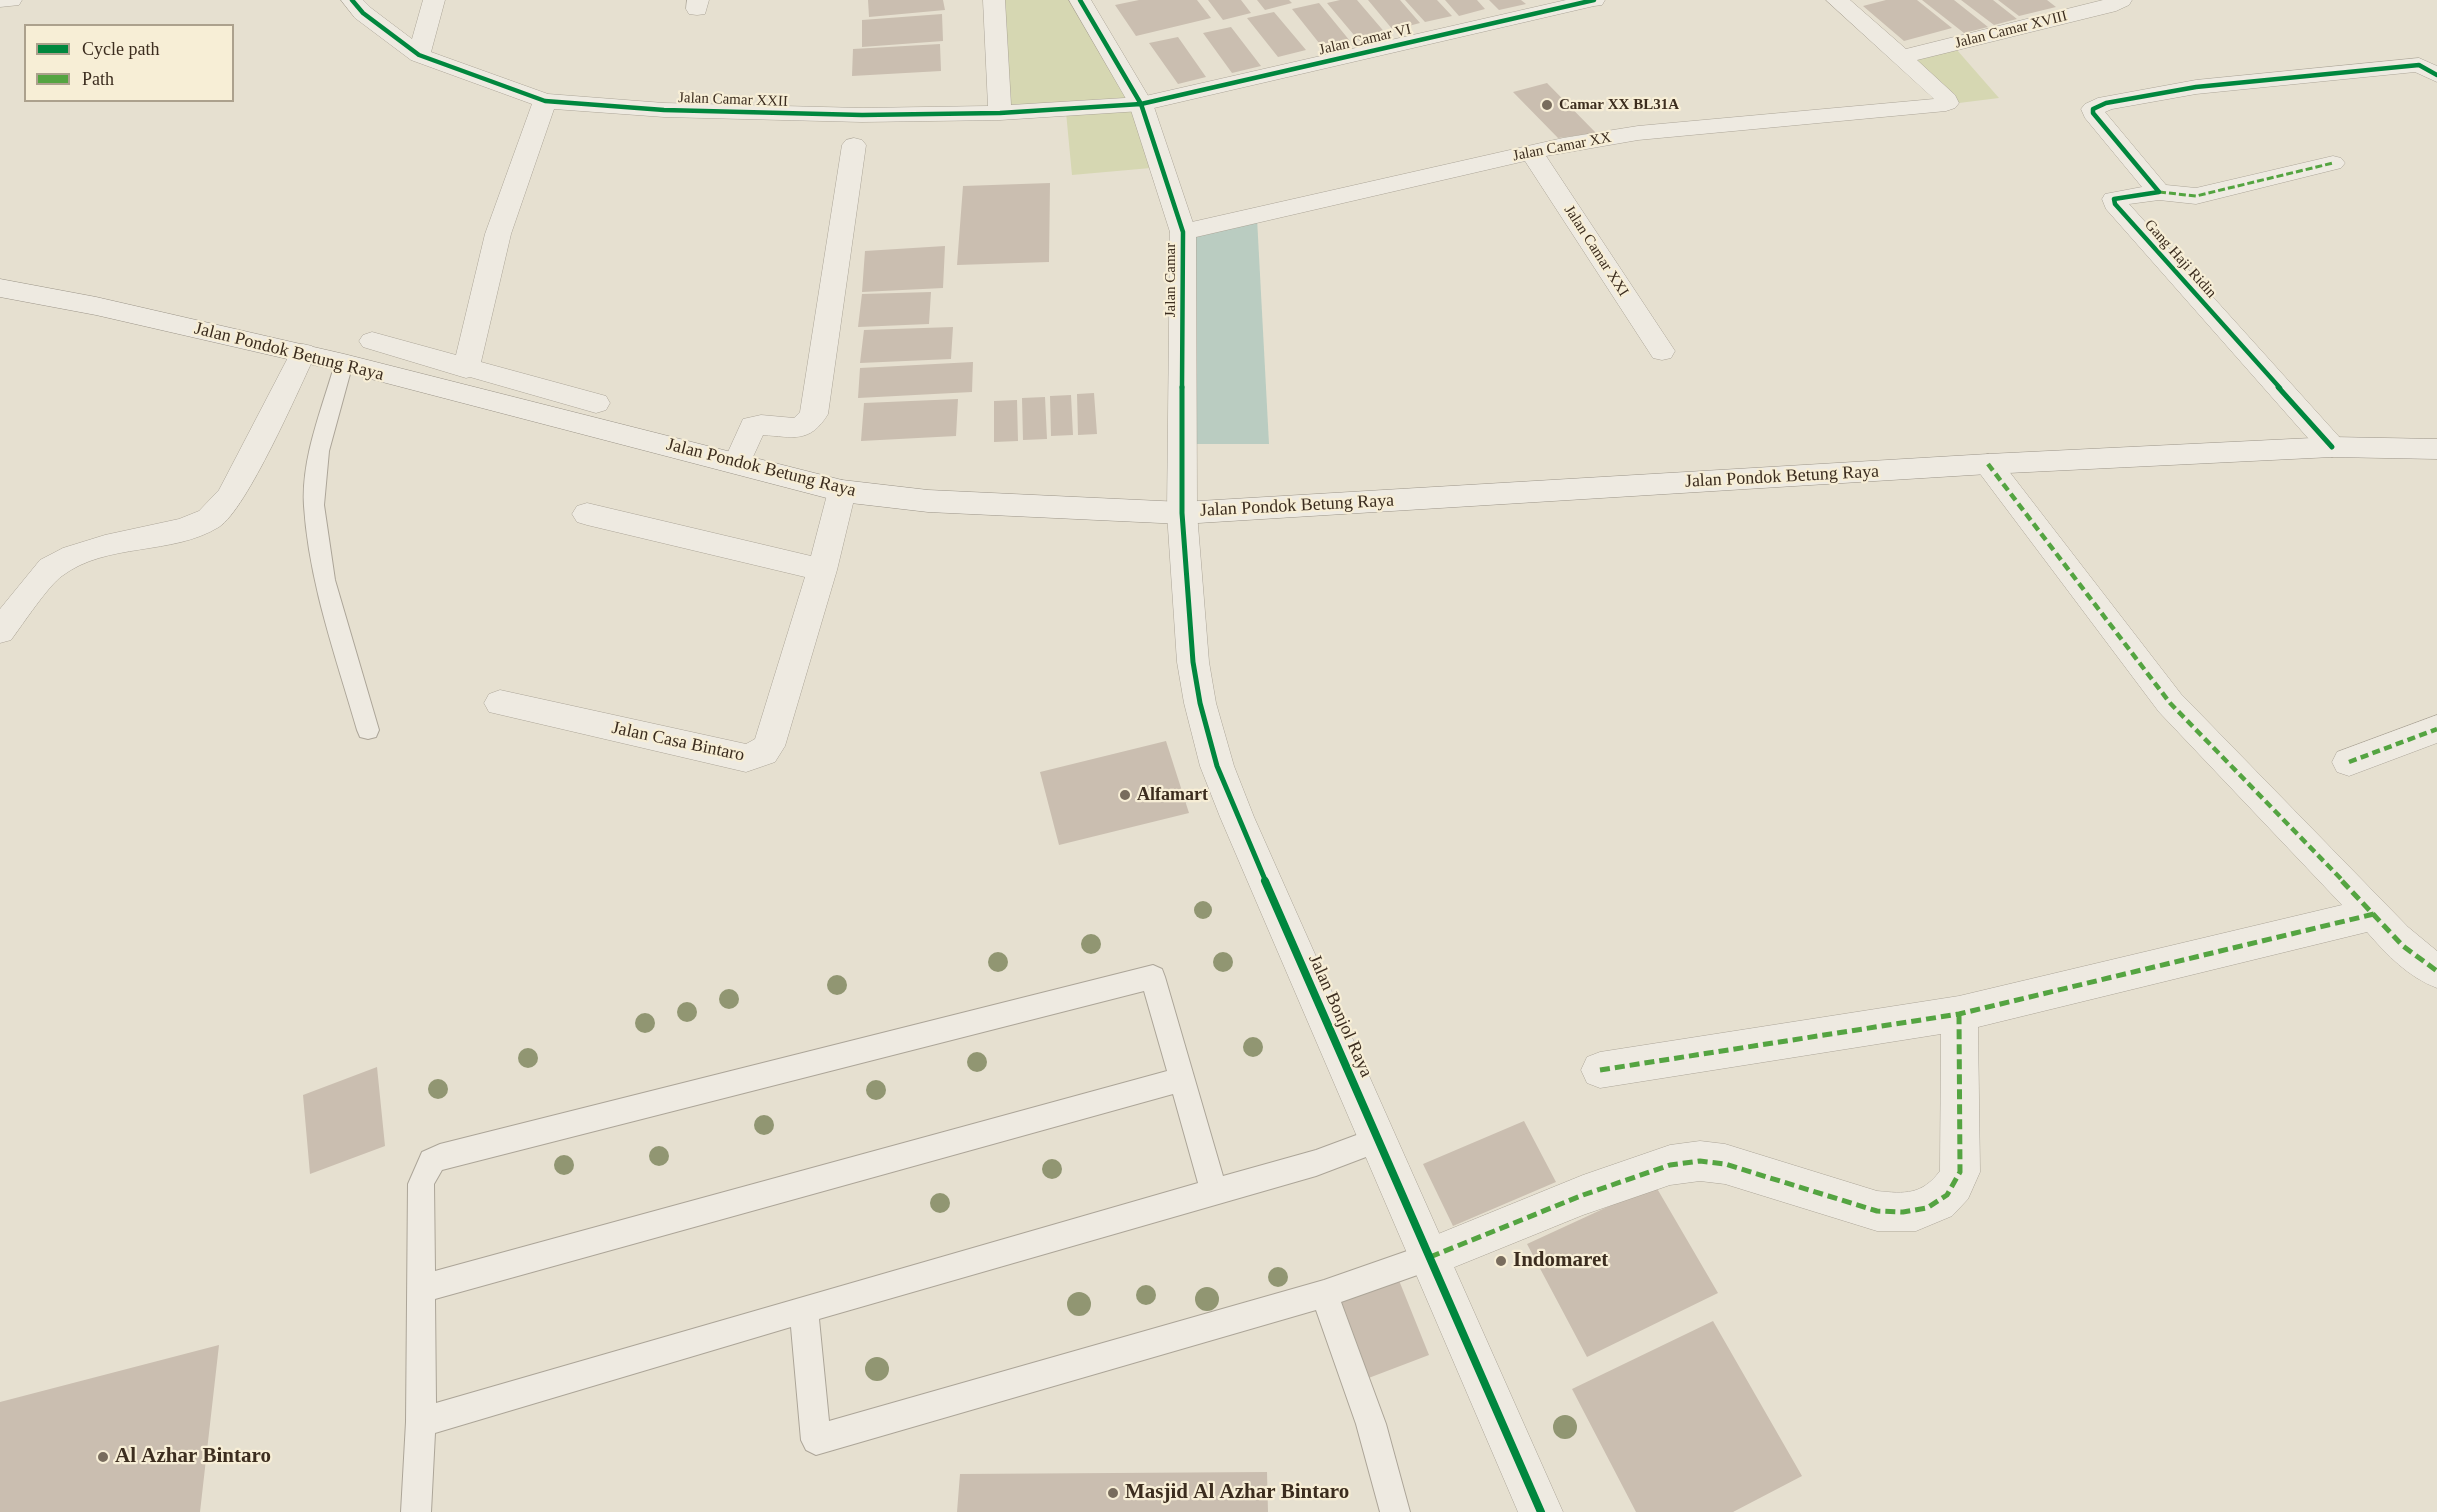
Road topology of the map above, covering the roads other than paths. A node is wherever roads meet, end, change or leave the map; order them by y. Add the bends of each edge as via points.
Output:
1 (11, 0) edge
2 (352, 0) edge
3 (434, 0) edge
4 (994, 0) edge
5 (1080, 0) edge
6 (1594, 0) edge
7 (1837, 0) edge
8 (2121, 0) edge
9 (0, 1) edge
10 (419, 55) junction
11 (1901, 57) junction
12 (2437, 75) edge
13 (545, 101) junction
14 (1141, 104) junction
15 (1000, 113) junction
16 (854, 145) dead end
17 (1531, 152) junction
18 (2333, 162) dead end
19 (2159, 192) junction
20 (1183, 232) junction
21 (0, 288) edge
22 (372, 341) dead end
23 (1662, 351) dead end
24 (303, 353) junction
25 (344, 363) junction
26 (466, 369) junction
27 (596, 403) dead end
28 (2332, 447) junction
29 (2437, 449) edge
30 (737, 463) junction
31 (1988, 465) junction
32 (842, 490) junction
33 (1182, 513) junction
34 (587, 514) dead end
35 (822, 570) junction
36 (0, 631) edge
37 (500, 703) dead end
38 (2437, 729) edge
39 (368, 730) dead end
40 (2349, 762) dead end
41 (2374, 914) junction
42 (2437, 971) edge
43 (1959, 1014) junction
44 (1600, 1070) dead end
45 (1182, 1079) junction
46 (1378, 1140) junction
47 (1214, 1191) junction
48 (1430, 1257) junction
49 (422, 1288) junction
50 (1324, 1294) junction
51 (804, 1309) junction
52 (421, 1422) junction
53 (416, 1512) edge
54 (1395, 1512) edge
55 (1541, 1512) edge

1 - 9 street
2 - 10 street, Jalan Camar XXII via 363,13
3 - 10 street
4 - 15 street
5 - 14 street, Jalan Camar
6 - 14 street, Jalan Camar VI
7 - 11 street
8 - 11 street, Jalan Camar XVIII
10 - 13 street, Jalan Camar XXII
11 - 17 street, Jalan Camar XX via 1944,95 1947,103 1638,134
12 - 19 street, Gang Haji Ridin via 2415,65 2196,87 2092,109
13 - 15 street, Jalan Camar XXII via 801,114
13 - 26 street via 498,234
14 - 15 street, Jalan Camar XXII
14 - 20 street, Jalan Camar
16 - 30 street via 814,414 804,425 791,430 753,426
17 - 20 street, Jalan Camar XX
17 - 23 street, Jalan Camar XXI
18 - 19 street via 2196,195
19 - 28 street, Gang Haji Ridin via 2113,201
20 - 33 street, Jalan Camar
21 - 24 street, Jalan Pondok Betung Raya
22 - 26 street
24 - 25 street, Jalan Pondok Betung Raya
24 - 36 street via 230,496 209,519 183,529 105,546 51,568
25 - 30 street, Jalan Pondok Betung Raya
25 - 39 lane via 319,451 314,505 325,580
26 - 27 street
28 - 29 street, Jalan Pondok Betung Raya
28 - 31 street, Jalan Pondok Betung Raya
30 - 32 street, Jalan Pondok Betung Raya
31 - 33 street, Jalan Pondok Betung Raya
31 - 41 street via 2170,704
32 - 33 street, Jalan Pondok Betung Raya via 928,501
32 - 35 street, Jalan Casa Bintaro
33 - 46 street, Jalan Bonjol Raya via 1193,662 1217,766
34 - 35 street
35 - 37 street, Jalan Casa Bintaro via 769,746 755,757
38 - 40 street
41 - 42 street via 2417,959
41 - 43 street
43 - 44 street
43 - 48 street via 1960,1172 1948,1195 1925,1209 1876,1211 1725,1164 1691,1162 1670,1165 1583,1195
45 - 47 lane
45 - 49 lane
45 - 49 lane via 1153,977 453,1152 431,1161 421,1184
46 - 47 lane via 1316,1163
46 - 48 street, Jalan Bonjol Raya
47 - 51 lane
48 - 50 lane
48 - 55 street, Jalan Bonjol Raya
49 - 52 lane
50 - 51 lane via 816,1440
50 - 54 lane via 1371,1424
51 - 52 lane
52 - 53 lane

